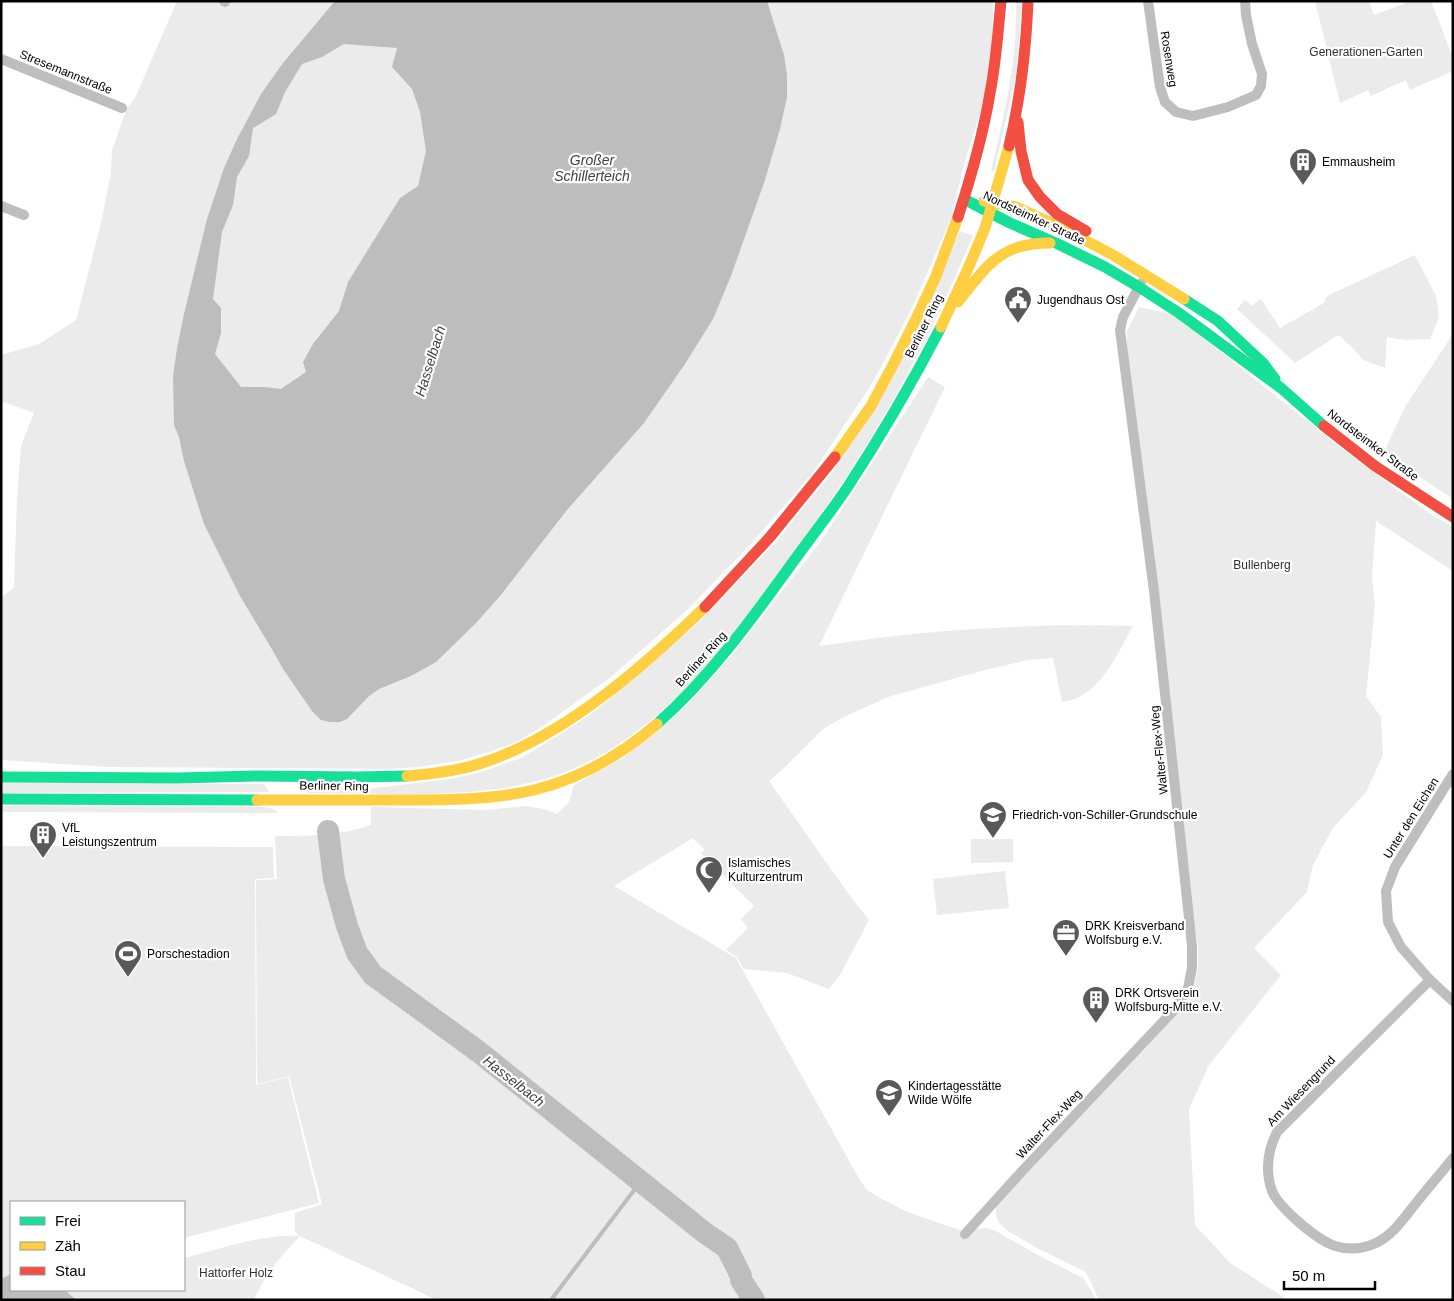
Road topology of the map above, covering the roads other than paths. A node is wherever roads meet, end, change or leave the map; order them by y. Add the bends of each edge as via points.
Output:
1 (1001, 1) edge
2 (1028, 1) edge
3 (1148, 1) edge
4 (1245, 1) edge
5 (1, 59) edge
6 (122, 108) dead end
7 (1017, 112) junction
8 (964, 199) junction
9 (993, 201) junction
10 (1, 206) edge
11 (989, 213) junction
12 (24, 215) dead end
13 (1058, 244) junction
14 (1112, 255) junction
15 (1146, 275) junction
16 (1138, 287) junction
17 (946, 319) junction
18 (1281, 388) junction
19 (1453, 518) edge
20 (1453, 774) edge
21 (1, 777) edge
22 (1, 799) edge
23 (1430, 980) junction
24 (1453, 1001) edge
25 (1453, 1158) edge
26 (966, 1234) dead end

1 - 8 main road, Berliner Ring via 985,117
2 - 7 main road, Berliner Ring via 1024,73
3 - 4 street, Rosenweg via 1165,102 1176,112 1193,116 1228,107 1256,95 1262,86
5 - 6 street, Stresemannstraße
7 - 9 main road, Berliner Ring
7 - 14 main road via 1020,151 1028,180 1057,214 1084,230
8 - 9 main road, Nordsteimker Straße
8 - 11 main road, Nordsteimker Straße
8 - 21 main road, Berliner Ring via 946,251 913,327 871,406 828,466 770,538 690,621 614,687 568,721 519,750 477,765 422,775
9 - 11 main road, Berliner Ring
9 - 14 main road, Nordsteimker Straße via 1016,207
10 - 12 street
11 - 13 main road, Nordsteimker Straße
11 - 17 main road, Berliner Ring via 984,232
13 - 16 main road, Nordsteimker Straße
13 - 17 main road via 1020,245 998,256
14 - 15 main road, Nordsteimker Straße
15 - 16 street, Walter-Flex-Weg
15 - 18 main road, Nordsteimker Straße via 1218,321 1263,363
16 - 18 main road, Nordsteimker Straße via 1212,336
16 - 26 street, Walter-Flex-Weg via 1123,316 1120,330 1168,712 1192,968 1188,988 1175,1009
17 - 22 main road, Berliner Ring via 854,477 742,633 666,717 625,748 594,766 536,790 456,800
18 - 19 main road, Nordsteimker Straße via 1375,466
20 - 23 street, Unter den Eichen via 1395,867 1386,891 1388,922 1401,947
23 - 24 street, Unter den Eichen
23 - 25 street, Am Wiesengrund via 1277,1132 1271,1145 1268,1168 1273,1193 1282,1206 1324,1241 1349,1249 1376,1243 1387,1236

